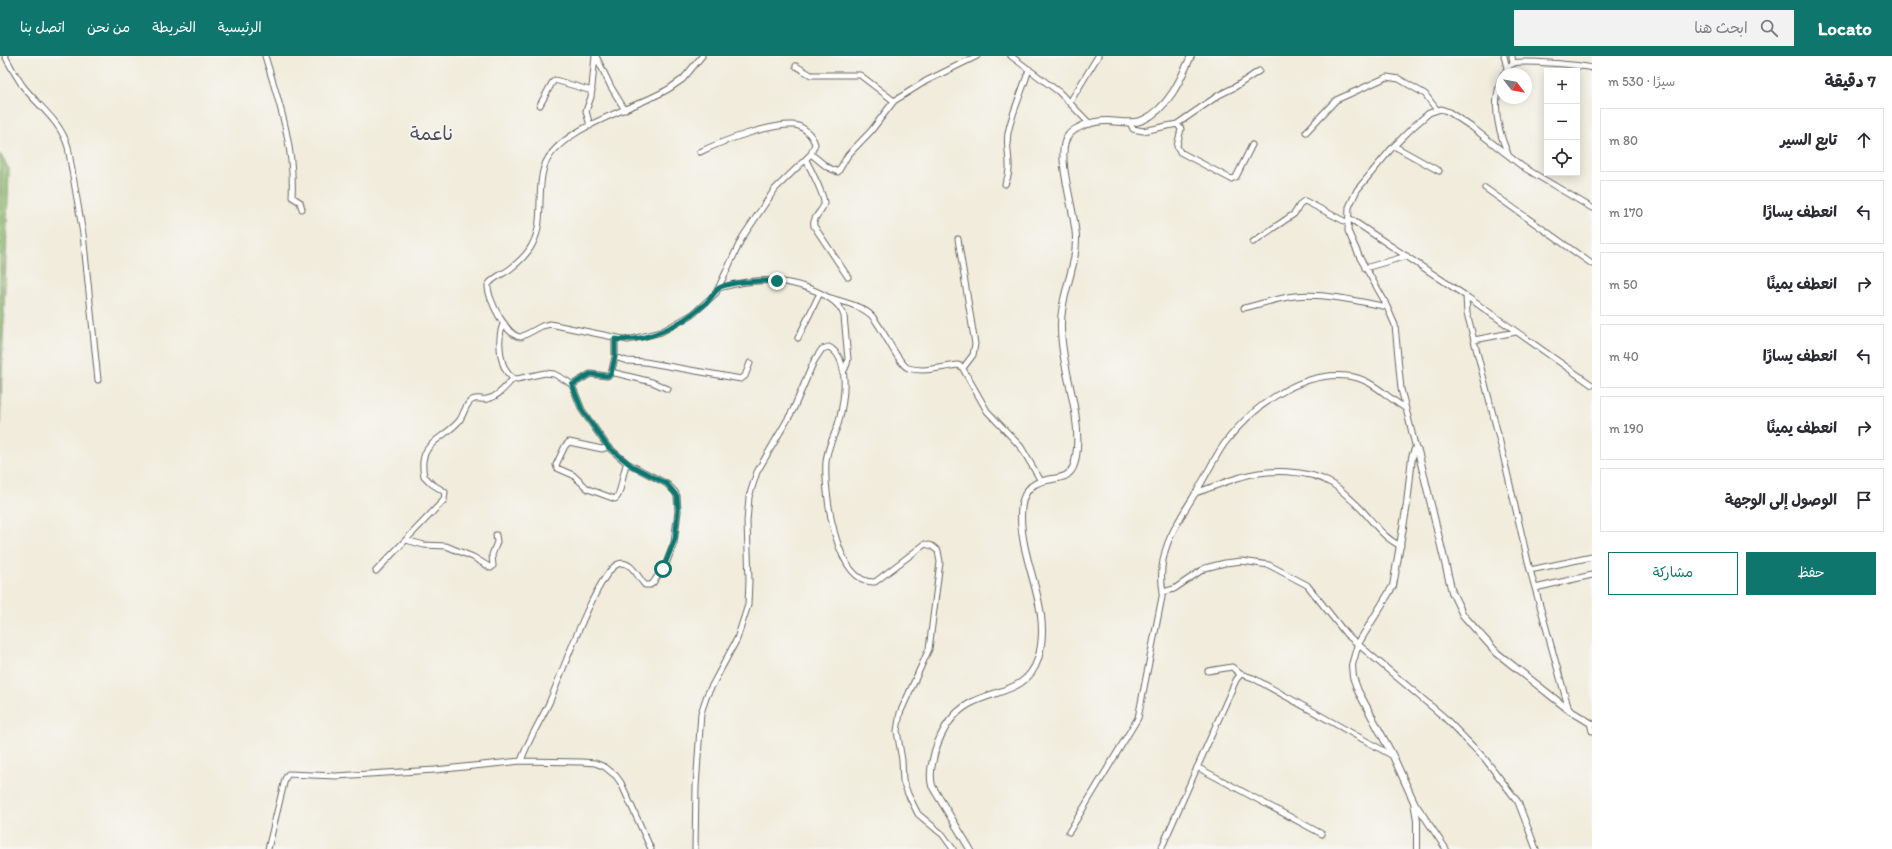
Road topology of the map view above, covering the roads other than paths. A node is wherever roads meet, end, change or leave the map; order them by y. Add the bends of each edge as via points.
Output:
1 (5, 56) edge
2 (265, 56) edge
3 (596, 56) edge
4 (702, 56) edge
5 (977, 56) edge
6 (1011, 56) edge
7 (1098, 56) edge
8 (1191, 56) edge
9 (1504, 56) edge
10 (1512, 56) edge
11 (1513, 64) junction
12 (796, 66) dead end
13 (1507, 68) joint
14 (1592, 68) edge
15 (1029, 69) junction
16 (1259, 71) dead end
17 (592, 91) junction
18 (894, 101) junction
19 (1070, 102) junction
20 (1498, 104) edge
21 (540, 105) dead end
22 (625, 110) junction
23 (1437, 110) junction
24 (1130, 123) junction
25 (1090, 124) junction
26 (1177, 124) junction
27 (590, 126) junction
28 (1306, 132) dead end
29 (1252, 145) dead end
30 (1394, 146) junction
31 (700, 152) dead end
32 (811, 154) junction
33 (1508, 155) junction
34 (806, 160) junction
35 (1439, 171) dead end
36 (1005, 184) dead end
37 (1485, 188) dead end
38 (1592, 208) edge
39 (302, 209) dead end
40 (1348, 221) junction
41 (958, 239) dead end
42 (1253, 242) dead end
43 (1407, 256) junction
44 (1592, 264) edge
45 (1365, 268) junction
46 (848, 277) dead end
47 (719, 288) junction
48 (820, 293) junction
49 (1466, 296) junction
50 (828, 297) junction
51 (1387, 307) junction
52 (1244, 308) dead end
53 (504, 323) junction
54 (1516, 332) junction
55 (798, 338) dead end
56 (615, 339) junction
57 (1474, 340) junction
58 (615, 357) junction
59 (750, 362) dead end
60 (963, 368) junction
61 (611, 372) junction
62 (844, 373) junction
63 (513, 379) junction
64 (98, 380) dead end
65 (572, 385) junction
66 (1592, 385) edge
67 (668, 389) dead end
68 (1404, 408) junction
69 (608, 447) junction
70 (1416, 449) junction
71 (627, 463) junction
72 (1041, 481) junction
73 (1195, 493) junction
74 (496, 535) dead end
75 (406, 540) junction
76 (1401, 546) junction
77 (1592, 557) edge
78 (1530, 570) junction
79 (376, 571) dead end
80 (1592, 575) edge
81 (1535, 588) junction
82 (1163, 592) junction
83 (1358, 644) junction
84 (1208, 671) dead end
85 (1240, 674) junction
86 (1569, 710) junction
87 (1591, 723) edge
88 (1592, 731) edge
89 (1393, 756) junction
90 (521, 761) junction
91 (1197, 767) junction
92 (1414, 802) junction
93 (1070, 832) dead end
94 (1322, 834) dead end
95 (268, 849) edge
96 (651, 849) edge
97 (695, 849) edge
98 (953, 849) edge
99 (970, 849) edge
100 (1160, 849) edge
101 (1416, 849) edge
102 (1446, 849) edge
103 (1536, 849) edge

1 - 64 street via 23,86 54,121 68,147 83,234
2 - 39 street via 289,141 292,197 300,202
3 - 17 street
3 - 22 street
4 - 22 street via 678,83 665,92
5 - 18 street via 926,81
6 - 15 street
7 - 19 street
8 - 24 street via 1170,97 1160,109 1142,121
9 - 13 street
10 - 11 street
11 - 13 street
11 - 14 street via 1528,62
12 - 18 street via 811,75 860,75
15 - 19 street
15 - 36 street via 1009,129 1007,148 1010,169
16 - 26 street
17 - 21 street via 555,80
17 - 27 street via 586,111
18 - 32 street via 848,155 838,172
19 - 25 street
20 - 33 street via 1497,120
22 - 27 street
23 - 28 street via 1425,94 1399,79 1387,78 1336,100
23 - 30 street via 1429,113
23 - 33 street via 1449,112
24 - 25 street via 1108,121
24 - 26 street via 1133,129 1143,131
25 - 72 street via 1067,136 1063,153 1076,237 1062,306 1061,331 1076,410 1076,459 1073,467 1064,476
26 - 29 street via 1181,129 1177,146 1180,152 1231,179 1236,177
27 - 53 street via 567,140 547,161 543,171 534,243 525,256 488,285 495,308
30 - 35 street
30 - 40 street via 1357,190 1350,204
31 - 32 street via 741,136 769,128 793,125 803,129 813,140 814,149
32 - 34 street
33 - 38 street via 1523,167
34 - 46 street via 824,200 814,226
34 - 47 street via 778,185 752,221
37 - 44 street
40 - 42 street via 1305,201 1294,214
40 - 43 street
40 - 45 street via 1348,231
41 - 60 street via 975,344 973,355
43 - 45 street
43 - 49 street
45 - 51 street
47 - 48 street via 742,282 777,281 806,287
47 - 56 street via 706,304 693,314 661,332 635,339
48 - 50 street
48 - 55 street
49 - 54 street
49 - 57 street via 1466,313
50 - 60 street via 858,307 870,315 906,367 928,369 958,365
50 - 62 street via 844,316 848,359
51 - 52 street via 1350,300 1291,296
51 - 68 street via 1396,332 1398,374
53 - 56 street via 517,337 550,324
53 - 63 street via 500,331 501,357 506,371
54 - 57 street
54 - 66 street
56 - 58 street
57 - 78 street
58 - 59 street via 741,379 745,376
58 - 61 street
60 - 72 street via 987,411 1021,447
61 - 65 street via 607,376 590,374
61 - 67 street via 645,380
62 - 97 street via 835,350 825,348 817,354 793,410 757,472 751,489 747,522 748,605 737,639 707,695 701,713
62 - 98 street via 841,413 826,463 827,490 834,527 847,562 859,577 875,582 925,544 932,546 939,554 929,649 901,710 896,728 903,781 908,794 918,814 943,835
63 - 65 street via 549,374 559,376
63 - 75 street via 492,398 471,400 459,421 427,449 422,458 424,476 445,492 445,495 439,506
65 - 69 street via 582,410
68 - 70 street
68 - 73 street via 1370,382 1355,377 1329,376 1300,383 1272,399 1229,438
69 - 71 street
69 - 71 street via 602,449 569,442 564,446 557,468 573,475 588,489 615,499
70 - 76 street via 1412,454
70 - 86 street via 1452,592 1460,611 1497,653
71 - 90 street via 667,484 675,492 678,510 674,543 666,564 650,585 645,585 631,567 623,563 617,564 606,577 577,631 550,701
72 - 99 street via 1031,485 1026,491 1021,509 1022,539 1039,601 1042,626 1042,644 1036,664 1020,684 973,702 954,716 939,738 931,768 930,780 935,794
73 - 76 street via 1255,473 1280,472 1310,476 1336,487 1361,509 1383,535
73 - 82 street via 1165,547 1161,584
74 - 75 street via 497,542 492,554 491,568 446,546 424,545
75 - 79 street
76 - 83 street via 1391,590
77 - 78 street
78 - 81 street
80 - 81 street
81 - 86 street
82 - 83 street via 1174,589 1199,571 1214,565 1242,561 1263,564 1282,570 1307,585 1342,630
82 - 93 street via 1138,718
83 - 89 street via 1352,665 1355,686
83 - 103 street via 1444,717 1485,759 1518,802
84 - 85 street via 1232,667
85 - 89 street via 1253,678
85 - 91 street
86 - 87 street
87 - 88 street
89 - 92 street
90 - 95 street via 435,770 336,776 288,774
90 - 96 street via 589,762 605,767 621,783
91 - 94 street
91 - 100 street
92 - 101 street via 1417,820
92 - 102 street

